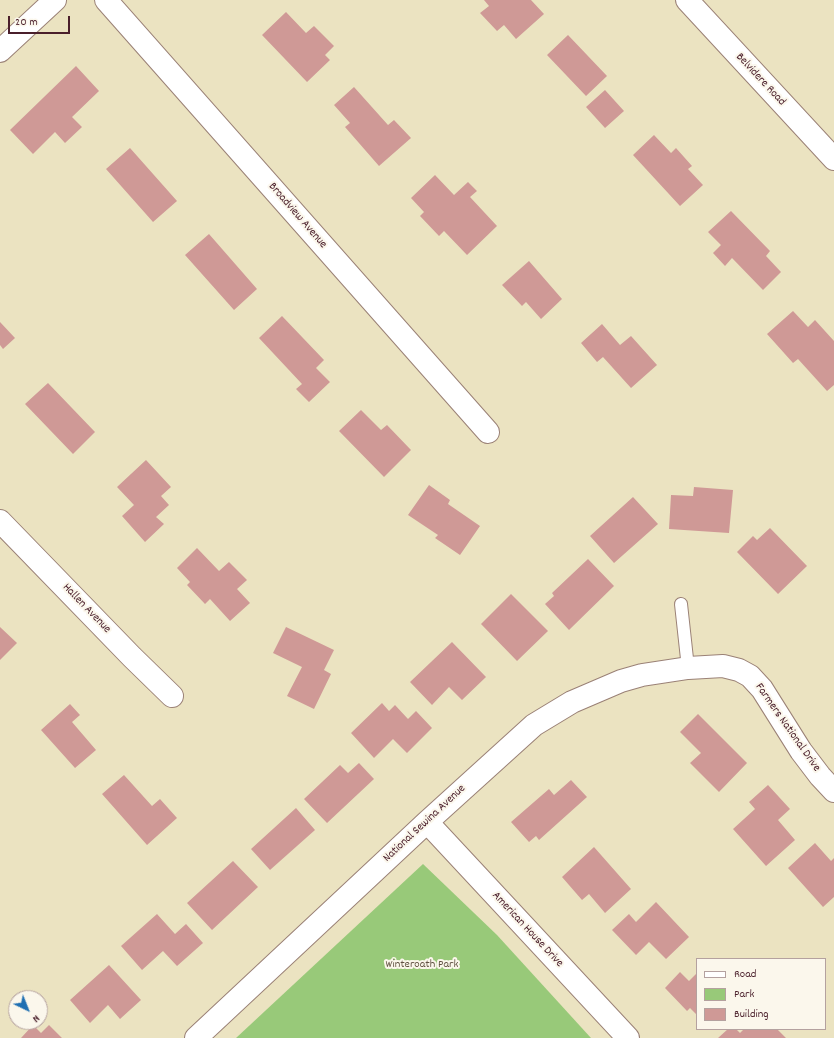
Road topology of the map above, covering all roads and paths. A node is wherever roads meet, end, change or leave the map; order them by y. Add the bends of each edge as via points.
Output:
1 (55, 0) edge
2 (106, 0) edge
3 (687, 0) edge
4 (0, 51) edge
5 (834, 159) edge
6 (488, 432) dead end
7 (0, 521) edge
8 (681, 604) dead end
9 (688, 668) junction
10 (172, 696) dead end
11 (834, 790) edge
12 (427, 822) junction
13 (196, 1038) edge
14 (628, 1038) edge

1 - 4 street
2 - 6 street, Broadview Avenue
3 - 5 street, Belvidere Road
7 - 10 street, Hallen Avenue
8 - 9 lane
9 - 11 street, Farmers National Drive via 723,666 750,676 762,689 820,776
9 - 12 street, National Sewina Avenue via 621,680 555,712 534,725
12 - 13 street, National Sewina Avenue
12 - 14 street, American House Drive

